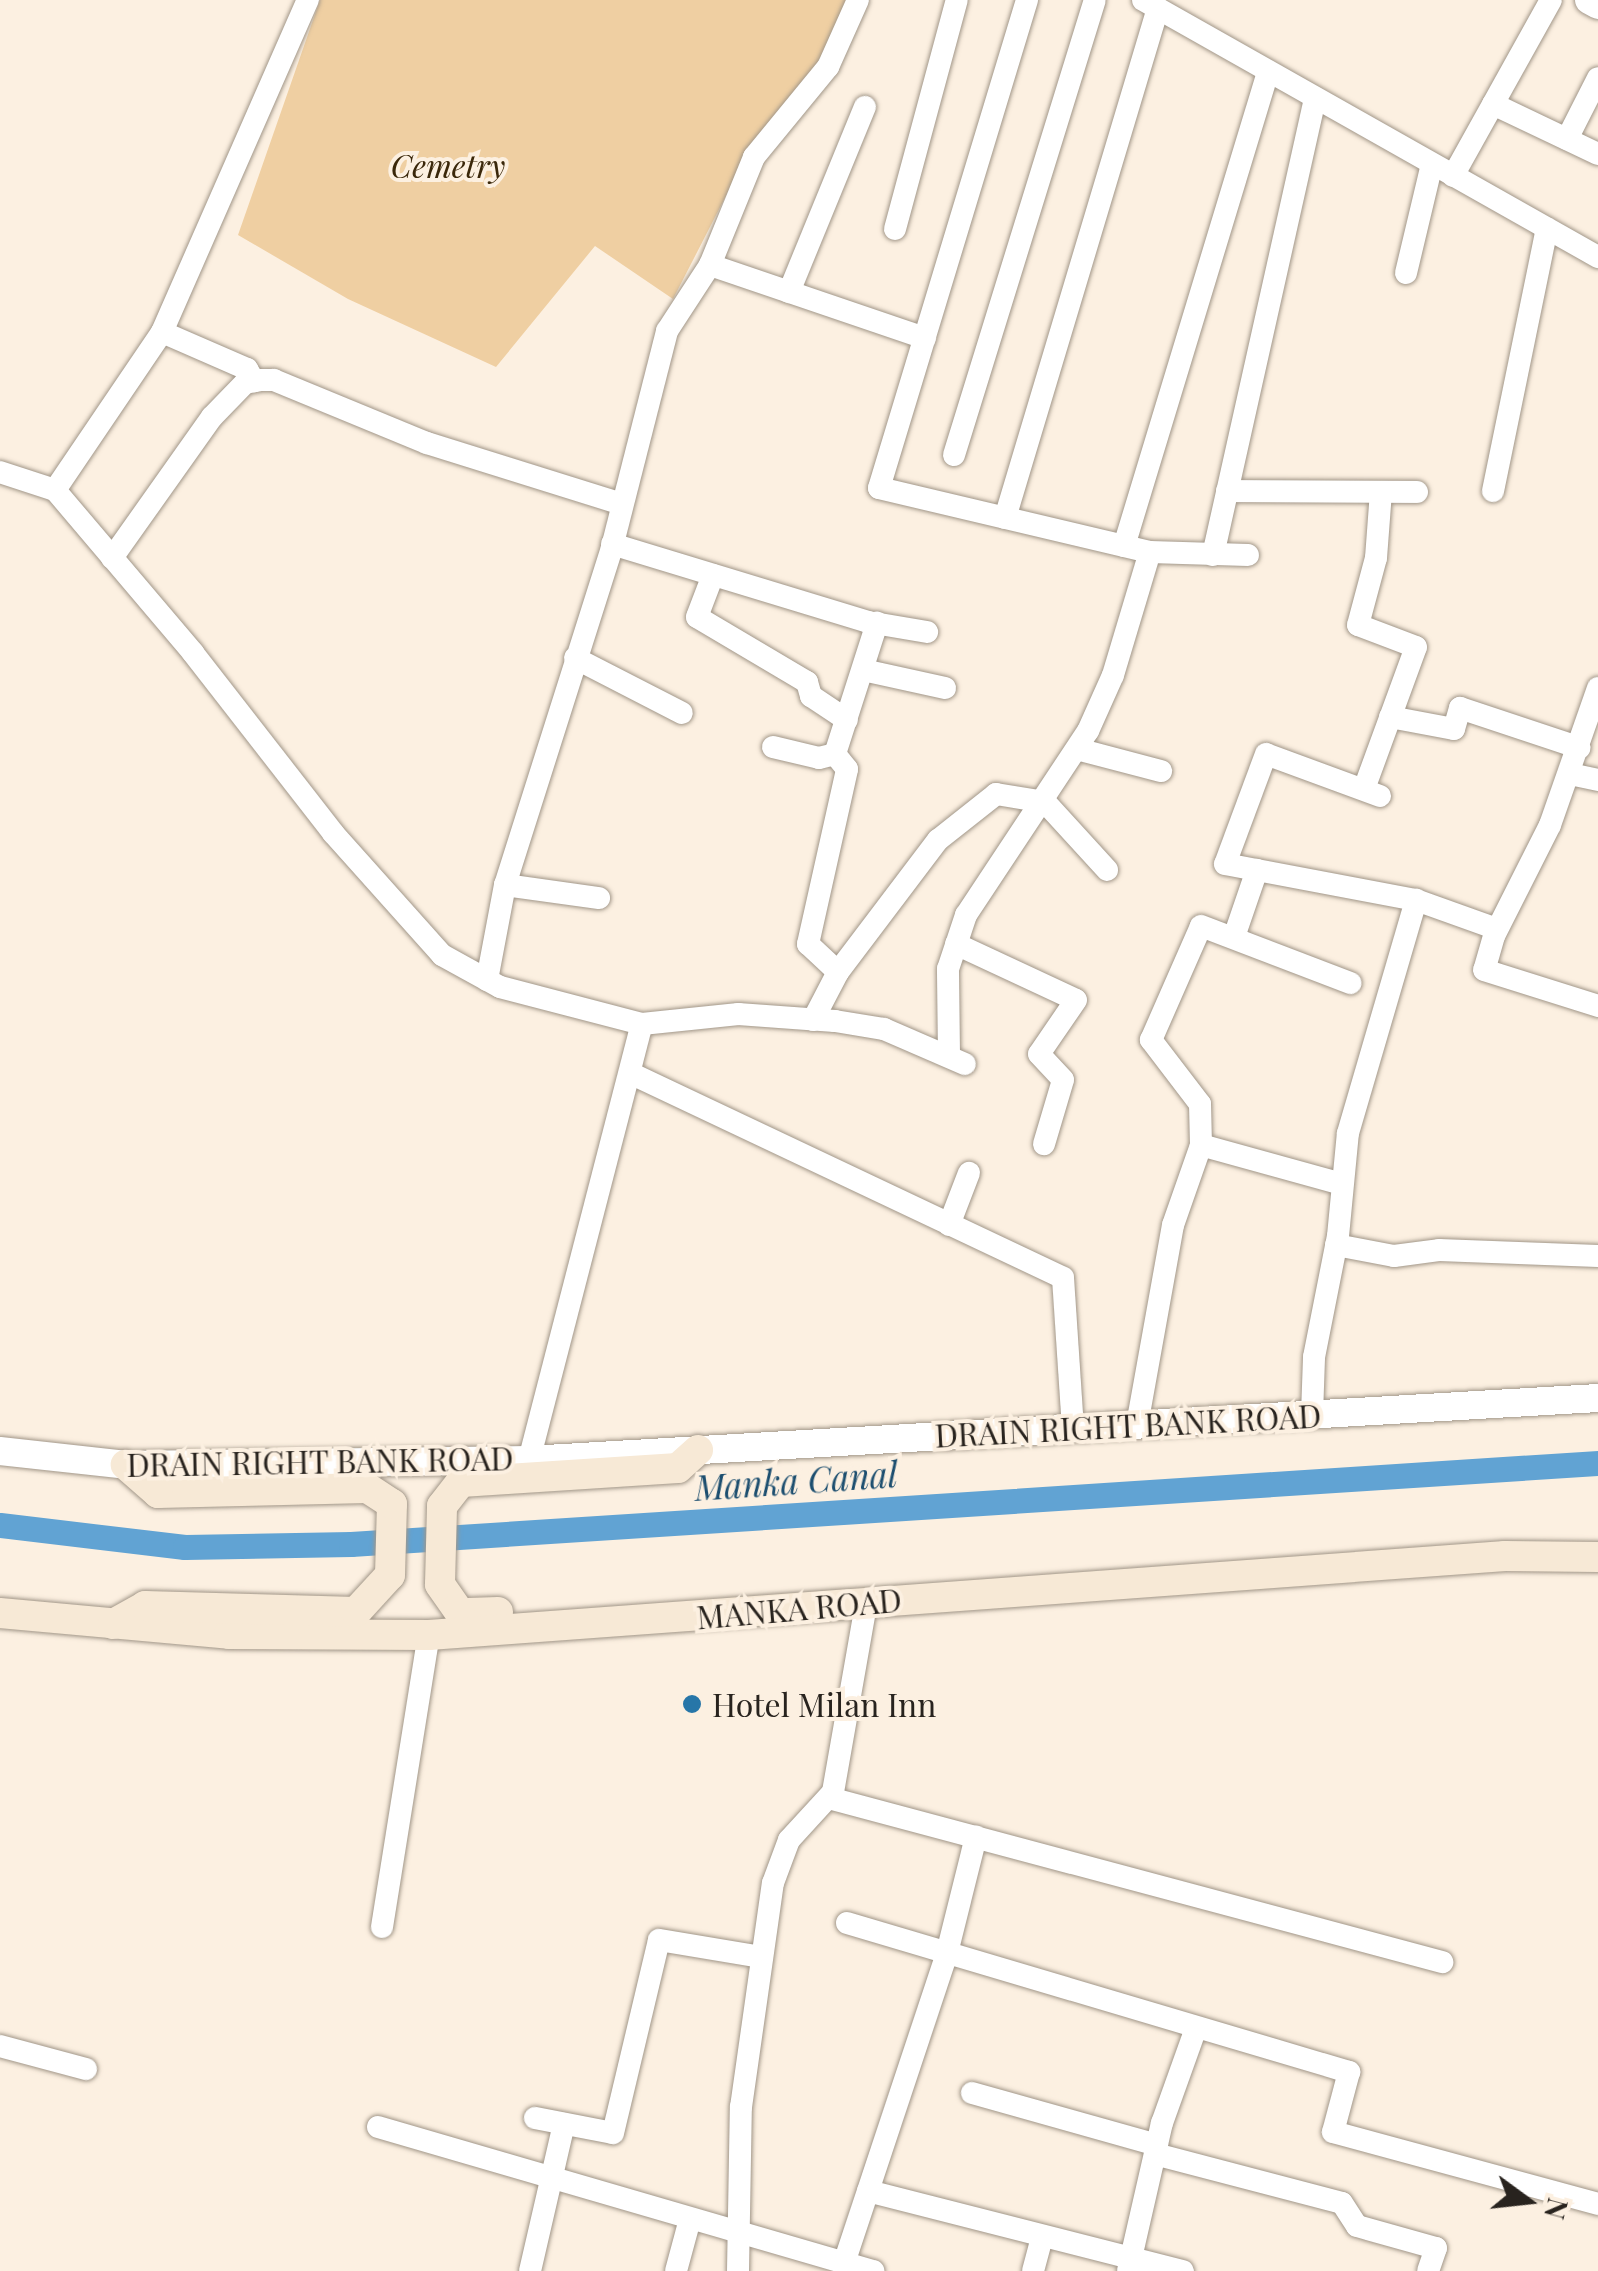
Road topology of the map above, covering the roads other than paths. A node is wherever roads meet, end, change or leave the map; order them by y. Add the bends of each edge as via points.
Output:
1 (308, 0) edge
2 (858, 0) edge
3 (957, 0) edge
4 (1027, 0) edge
5 (1095, 0) edge
6 (1551, 0) edge
7 (1590, 0) edge
8 (1150, 4) edge
9 (1598, 4) edge
10 (1268, 71) junction
11 (1598, 78) edge
12 (1315, 98) junction
13 (1493, 104) junction
14 (865, 107) dead end
15 (1567, 139) junction
16 (1598, 154) edge
17 (1443, 170) junction
18 (1547, 228) junction
19 (895, 229) dead end
20 (1598, 258) edge
21 (710, 265) junction
22 (1406, 273) dead end
23 (789, 292) junction
24 (162, 332) junction
25 (925, 338) junction
26 (254, 382) junction
27 (954, 455) dead end
28 (0, 472) edge
29 (55, 490) junction
30 (1227, 491) junction
31 (1493, 491) dead end
32 (1381, 492) junction
33 (1417, 492) dead end
34 (618, 504) junction
35 (1005, 518) junction
36 (612, 544) junction
37 (1124, 546) junction
38 (1150, 552) junction
39 (1248, 554) dead end
40 (1213, 555) junction
41 (112, 558) junction
42 (713, 576) junction
43 (877, 623) junction
44 (927, 632) dead end
45 (576, 658) junction
46 (863, 670) junction
47 (945, 688) dead end
48 (1598, 688) edge
49 (682, 712) dead end
50 (1390, 717) junction
51 (847, 720) junction
52 (773, 747) dead end
53 (1580, 748) junction
54 (1076, 749) junction
55 (835, 754) junction
56 (1161, 771) dead end
57 (1570, 774) junction
58 (1598, 780) edge
59 (1045, 802) junction
60 (1107, 870) dead end
61 (1257, 870) junction
62 (505, 885) junction
63 (600, 898) dead end
64 (1416, 900) junction
65 (1497, 930) junction
66 (1234, 937) junction
67 (956, 944) junction
68 (838, 972) junction
69 (486, 980) junction
70 (1350, 983) dead end
71 (1598, 1006) edge
72 (814, 1020) junction
73 (642, 1024) junction
74 (630, 1073) junction
75 (1044, 1144) dead end
76 (1200, 1144) junction
77 (968, 1173) dead end
78 (1342, 1184) junction
79 (948, 1225) junction
80 (1336, 1245) junction
81 (1598, 1256) edge
82 (1598, 1398) edge
83 (1312, 1415) junction
84 (1137, 1425) junction
85 (1073, 1428) junction
86 (0, 1450) edge
87 (698, 1450) junction
88 (530, 1460) junction
89 (126, 1465) junction
90 (1598, 1558) edge
91 (867, 1600) junction
92 (0, 1613) edge
93 (686, 1619) junction
94 (113, 1624) junction
95 (430, 1635) junction
96 (829, 1798) junction
97 (976, 1837) junction
98 (847, 1923) dead end
99 (382, 1927) dead end
100 (947, 1952) junction
101 (762, 1957) junction
102 (1442, 1962) dead end
103 (1195, 2031) junction
104 (0, 2046) edge
105 (86, 2070) dead end
106 (972, 2093) dead end
107 (535, 2118) dead end
108 (564, 2124) junction
109 (378, 2127) dead end
110 (1156, 2150) junction
111 (552, 2182) junction
112 (868, 2191) junction
113 (1598, 2204) edge
114 (690, 2219) junction
115 (739, 2231) junction
116 (1042, 2237) junction
117 (844, 2262) junction
118 (1129, 2266) edge
119 (530, 2271) edge
120 (676, 2271) edge
121 (738, 2271) edge
122 (873, 2271) edge
123 (1034, 2271) edge
124 (1183, 2271) edge
125 (1428, 2271) edge

1 - 24 street
2 - 21 street via 828,66 754,157
3 - 19 street
4 - 25 street
5 - 27 street
6 - 13 street
7 - 9 street
8 - 10 street
8 - 35 street
10 - 12 street
10 - 37 street
11 - 15 street
12 - 17 street
12 - 30 street
13 - 15 street
13 - 17 street
14 - 23 street
15 - 16 street
17 - 18 street
17 - 22 street
18 - 20 street
18 - 31 street
21 - 23 street
21 - 34 street via 666,331
23 - 25 street
24 - 26 street via 247,370
24 - 29 street
25 - 35 street via 879,488
26 - 34 street via 274,380 427,442
26 - 41 street via 212,417
28 - 29 street
29 - 41 street
30 - 32 street
30 - 40 street
32 - 33 street
32 - 50 street via 1376,558 1358,624 1416,647
34 - 36 street
35 - 37 street
36 - 42 street
36 - 45 street
37 - 38 street
38 - 40 street
38 - 54 street via 1113,675
39 - 40 street
41 - 69 street via 442,956
42 - 43 street
42 - 51 street via 696,617 807,682 811,696
43 - 44 street
43 - 46 street
45 - 49 street
45 - 62 street
46 - 47 street
46 - 51 street
48 - 53 street
50 - 53 street via 1454,730 1460,708
50 - 61 street via 1372,792 1266,754 1225,864
51 - 55 street
52 - 55 street via 819,758
53 - 57 street
54 - 56 street
54 - 59 street
55 - 68 street via 847,768 808,944
57 - 58 street
57 - 65 street
59 - 60 street
59 - 67 street via 966,915
59 - 68 street via 996,794 976,804 938,840
61 - 64 street
61 - 66 street
62 - 63 street
62 - 69 street
64 - 65 street
64 - 78 street via 1348,1133
65 - 71 street via 1484,970
66 - 70 street
66 - 76 street via 1200,926 1150,1040 1200,1104
67 - 72 street via 948,969 957,1060 884,1029
67 - 75 street via 1076,1000 1039,1054 1063,1080
68 - 72 street
69 - 73 street
72 - 73 street via 738,1014
73 - 74 street
74 - 79 street
74 - 88 street
76 - 78 street
76 - 84 street via 1172,1226
77 - 79 street
78 - 80 street
79 - 85 street via 1063,1278
80 - 81 street via 1394,1256 1439,1250
80 - 83 street via 1314,1357
82 - 83 street, DRAIN RIGHT BANK ROAD
83 - 84 street, DRAIN RIGHT BANK ROAD
84 - 85 street, DRAIN RIGHT BANK ROAD
85 - 87 street, DRAIN RIGHT BANK ROAD
86 - 89 street, DRAIN RIGHT BANK ROAD
87 - 88 street, DRAIN RIGHT BANK ROAD
87 - 93 main road via 678,1468 461,1482 442,1506 440,1584 460,1613 669,1606
88 - 89 street, DRAIN RIGHT BANK ROAD
89 - 94 main road via 158,1492 367,1488 392,1504 390,1576 356,1612 144,1606
90 - 91 main road, MANKA ROAD via 1505,1556
91 - 93 main road, MANKA ROAD
91 - 96 street
92 - 94 main road, MANKA ROAD
93 - 95 main road, MANKA ROAD
94 - 95 main road, MANKA ROAD via 229,1634
95 - 99 street
96 - 97 street
96 - 101 street via 788,1840 773,1883
97 - 100 street
97 - 102 street
98 - 100 street
100 - 103 street
100 - 112 street
101 - 108 street via 658,1940 613,2133
101 - 115 street via 741,2107
103 - 110 street
103 - 113 street via 1349,2072 1333,2132
104 - 105 street
106 - 110 street
107 - 108 street
108 - 111 street
109 - 111 street
110 - 118 street
110 - 125 street via 1342,2203 1356,2226 1436,2248
111 - 114 street
111 - 119 street
112 - 116 street
112 - 117 street
114 - 115 street
114 - 120 street
115 - 117 street
115 - 121 street
116 - 118 street
116 - 123 street
117 - 122 street
118 - 124 street

